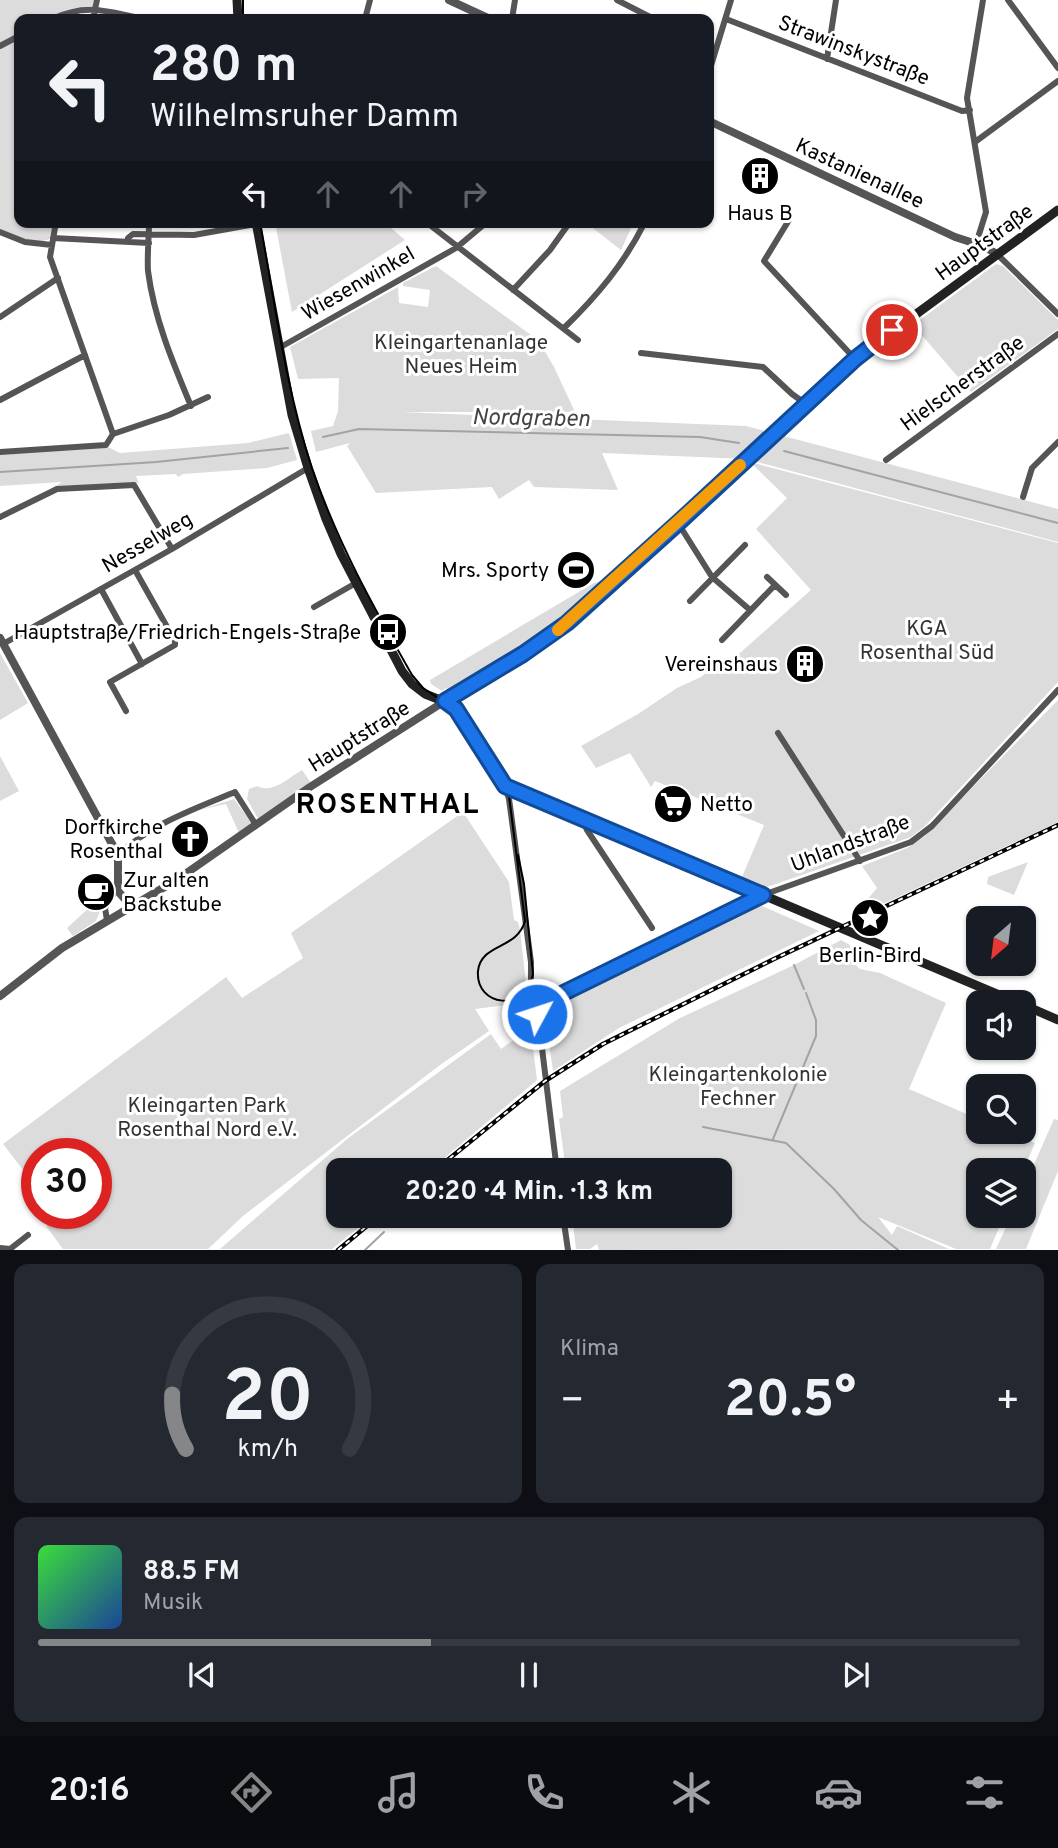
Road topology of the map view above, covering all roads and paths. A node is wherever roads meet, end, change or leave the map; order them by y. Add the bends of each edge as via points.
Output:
1 (97, 0) edge
2 (449, 0) edge
3 (617, 0) edge
4 (731, 0) edge
5 (836, 0) edge
6 (983, 0) edge
7 (990, 0) edge
8 (1007, 0) edge
9 (95, 10) junction
10 (62, 14) edge
11 (94, 14) edge
12 (117, 14) edge
13 (479, 14) edge
14 (644, 14) edge
15 (726, 19) junction
16 (714, 45) edge
17 (827, 59) junction
18 (1058, 68) edge
19 (1058, 81) edge
20 (970, 110) junction
21 (714, 123) edge
22 (975, 142) junction
23 (1058, 210) edge
24 (789, 220) dead end
25 (55, 228) edge
26 (149, 228) edge
27 (230, 228) edge
28 (257, 228) edge
29 (433, 228) edge
30 (479, 228) edge
31 (566, 228) edge
32 (642, 228) edge
33 (0, 232) edge
34 (149, 234) junction
35 (52, 242) junction
36 (127, 242) junction
37 (149, 243) junction
38 (976, 244) junction
39 (456, 248) junction
40 (997, 254) junction
41 (58, 278) junction
42 (513, 290) junction
43 (1058, 314) edge
44 (0, 317) edge
45 (564, 328) junction
46 (1058, 334) edge
47 (578, 340) dead end
48 (279, 348) junction
49 (640, 353) dead end
50 (85, 355) junction
51 (855, 359) junction
52 (208, 397) dead end
53 (0, 400) edge
54 (806, 404) junction
55 (191, 406) junction
56 (113, 434) junction
57 (1058, 442) edge
58 (0, 451) edge
59 (886, 460) dead end
60 (307, 468) junction
61 (1023, 497) dead end
62 (0, 517) edge
63 (678, 523) junction
64 (745, 545) dead end
65 (172, 549) junction
66 (135, 570) junction
67 (712, 577) junction
68 (767, 577) dead end
69 (356, 583) junction
70 (775, 585) junction
71 (101, 589) junction
72 (786, 595) dead end
73 (690, 601) dead end
74 (314, 607) dead end
75 (750, 610) junction
76 (722, 640) dead end
77 (2, 641) edge
78 (142, 664) junction
79 (1058, 690) edge
80 (445, 701) junction
81 (126, 711) dead end
82 (778, 733) dead end
83 (505, 786) junction
84 (582, 818) junction
85 (256, 825) junction
86 (118, 855) junction
87 (860, 861) junction
88 (117, 888) junction
89 (763, 895) junction
90 (131, 906) junction
91 (107, 920) junction
92 (652, 928) dead end
93 (987, 990) edge
94 (0, 996) edge
95 (537, 1007) junction
96 (1036, 1010) edge
97 (1058, 1020) edge
98 (555, 1158) edge
99 (565, 1228) edge
100 (0, 1248) edge
101 (30, 1250) edge
102 (568, 1250) edge

1 - 9 street
2 - 13 street
3 - 14 street
4 - 15 street
5 - 17 street
6 - 7 street
6 - 20 street via 967,98
8 - 18 street
9 - 10 street
9 - 11 street
9 - 12 street
15 - 16 street
15 - 17 street, Strawinskystraße
17 - 20 street, Strawinskystraße via 962,111
19 - 22 street
20 - 22 street
21 - 38 street, Kastanienallee
22 - 38 street via 986,212
23 - 40 main road, Hauptstraße
24 - 51 street via 764,261
25 - 35 street
26 - 34 street
27 - 34 street via 194,235
28 - 48 main road
29 - 39 street, Wiesenwinkel
30 - 39 street
31 - 42 street
32 - 45 street via 608,282
33 - 35 street via 25,242
34 - 36 street via 132,234
34 - 37 street
35 - 36 street
35 - 41 street via 50,257
36 - 37 street
37 - 55 street via 154,302
38 - 40 street, Kastanienallee
39 - 42 street
39 - 48 street, Wiesenwinkel
40 - 43 street
40 - 51 main road, Hauptstraße
41 - 44 street
41 - 50 street
42 - 45 street
45 - 47 street
46 - 59 street, Hielscherstraße
48 - 60 main road
49 - 54 street via 763,367
50 - 53 street
50 - 56 street
51 - 54 main road, Hauptstraße
52 - 55 street
54 - 63 main road, Hauptstraße
55 - 56 street
56 - 58 street via 106,445
57 - 61 street via 1032,468
60 - 65 street, Nesselweg
60 - 69 main road
62 - 65 street via 57,489 134,485
63 - 67 street
63 - 80 main road, Hauptstraße via 553,634
64 - 67 street
65 - 66 street, Nesselweg
66 - 71 street, Nesselweg
66 - 78 street via 175,641 173,647
67 - 73 street
67 - 75 street
68 - 70 street
69 - 74 street
69 - 80 main road via 406,677 426,695
70 - 72 street
70 - 75 street
71 - 77 street, Nesselweg
71 - 78 street
75 - 76 street
77 - 86 street
78 - 81 street via 110,682
79 - 87 street, Uhlandstraße via 922,834
80 - 83 main road via 456,709
80 - 85 street, Hauptstraße
82 - 87 street
83 - 84 main road
83 - 95 street via 532,997
84 - 89 main road
84 - 92 street
85 - 86 street via 235,792 163,822
85 - 90 street, Hauptstraße
86 - 88 street
87 - 89 street, Uhlandstraße
88 - 90 street
88 - 91 street via 105,908
89 - 93 main road
89 - 95 street, Uhlandstraße
90 - 91 street, Hauptstraße
91 - 94 street, Hauptstraße
95 - 98 street
96 - 97 main road
99 - 102 street
100 - 101 street via 10,1249 26,1238

